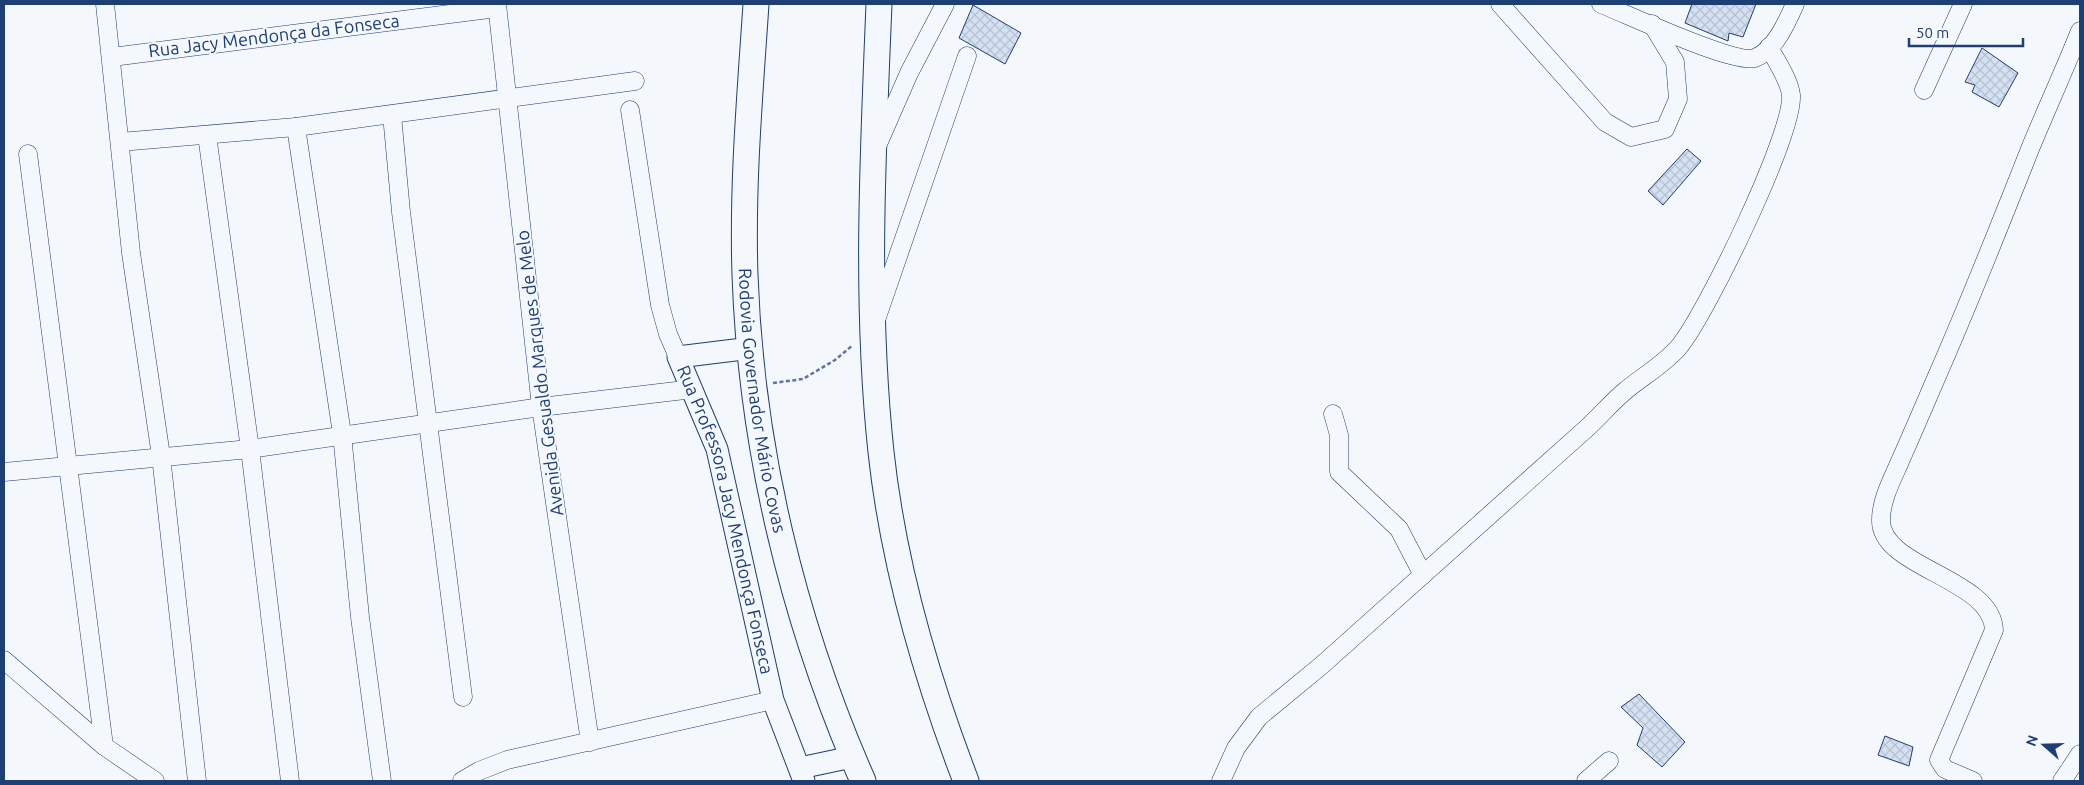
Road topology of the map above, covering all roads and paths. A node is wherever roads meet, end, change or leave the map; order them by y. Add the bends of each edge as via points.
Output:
1 (105, 4) edge
2 (756, 4) edge
3 (879, 4) edge
4 (945, 4) edge
5 (1500, 4) edge
6 (1601, 4) edge
7 (1796, 4) edge
8 (1963, 4) edge
9 (497, 6) edge
10 (1652, 24) junction
11 (2080, 31) edge
12 (1769, 47) junction
13 (967, 56) dead end
14 (112, 57) junction
15 (635, 81) dead end
16 (1924, 90) dead end
17 (508, 99) junction
18 (630, 110) dead end
19 (392, 115) junction
20 (296, 127) junction
21 (207, 135) junction
22 (120, 142) junction
23 (28, 154) dead end
24 (872, 156) junction
25 (874, 327) junction
26 (751, 348) junction
27 (678, 357) junction
28 (754, 385) junction
29 (693, 389) junction
30 (541, 407) junction
31 (1333, 414) dead end
32 (429, 422) junction
33 (342, 434) junction
34 (250, 449) junction
35 (161, 456) junction
36 (68, 467) junction
37 (4, 472) edge
38 (1423, 575) junction
39 (4, 660) edge
40 (463, 697) dead end
41 (773, 700) junction
42 (590, 742) junction
43 (104, 746) junction
44 (2080, 754) edge
45 (852, 756) junction
46 (1609, 761) dead end
47 (802, 775) edge
48 (960, 777) edge
49 (155, 781) edge
50 (197, 781) edge
51 (290, 781) edge
52 (382, 781) edge
53 (462, 781) edge
54 (863, 781) edge
55 (1221, 781) edge
56 (1586, 781) edge
57 (1973, 781) edge
58 (2062, 781) edge

1 - 14 street
2 - 26 highway, Rodovia Governador Mário Covas via 744,185 745,276
3 - 24 highway
4 - 24 street via 909,73
5 - 10 street via 1605,122 1631,137 1665,129 1678,99 1675,62
6 - 10 street
7 - 12 street
8 - 16 street
9 - 14 street, Rua Jacy Mendonça da Fonseca
9 - 17 street, Avenida Gesualdo Marques de Melo
10 - 12 street via 1718,53 1741,59 1754,58
11 - 57 street via 1891,483 1881,520 1889,541 1957,585 1990,611 1994,619 1994,630 1939,760 1945,769
12 - 38 street via 1791,96 1788,116 1775,157 1692,331 1661,366 1623,393
13 - 25 street
14 - 22 street
15 - 17 street
17 - 19 street
17 - 30 street, Avenida Gesualdo Marques de Melo
18 - 27 street, Rua Professora Jacy Mendonça Fonseca via 660,305
19 - 20 street
19 - 32 street via 401,212
20 - 21 street
20 - 33 street
21 - 22 street
21 - 34 street
22 - 35 street via 130,253
23 - 36 street
24 - 25 highway
25 - 28 path via 835,360 803,379
25 - 48 highway via 881,454 896,545
26 - 27 main road
26 - 28 highway, Rodovia Governador Mário Covas
27 - 29 main road, Rua Professora Jacy Mendonça Fonseca
28 - 45 highway, Rodovia Governador Mário Covas via 767,477 797,596 817,664
29 - 30 street
29 - 41 main road, Rua Professora Jacy Mendonça Fonseca via 717,449
30 - 32 street
30 - 42 street, Avenida Gesualdo Marques de Melo
31 - 38 street via 1339,435 1339,472 1399,529
32 - 33 street
32 - 40 street
33 - 34 street
33 - 52 street via 360,616
34 - 35 street
34 - 51 street
35 - 36 street
35 - 50 street
36 - 37 street
36 - 43 street
38 - 55 street via 1259,717 1236,748
39 - 43 street
41 - 42 street
41 - 47 main road, Rua Professora Jacy Mendonça Fonseca
42 - 53 street via 507,760
43 - 49 street
44 - 58 street
45 - 47 main road
45 - 54 highway, Rodovia Governador Mário Covas
46 - 56 street

